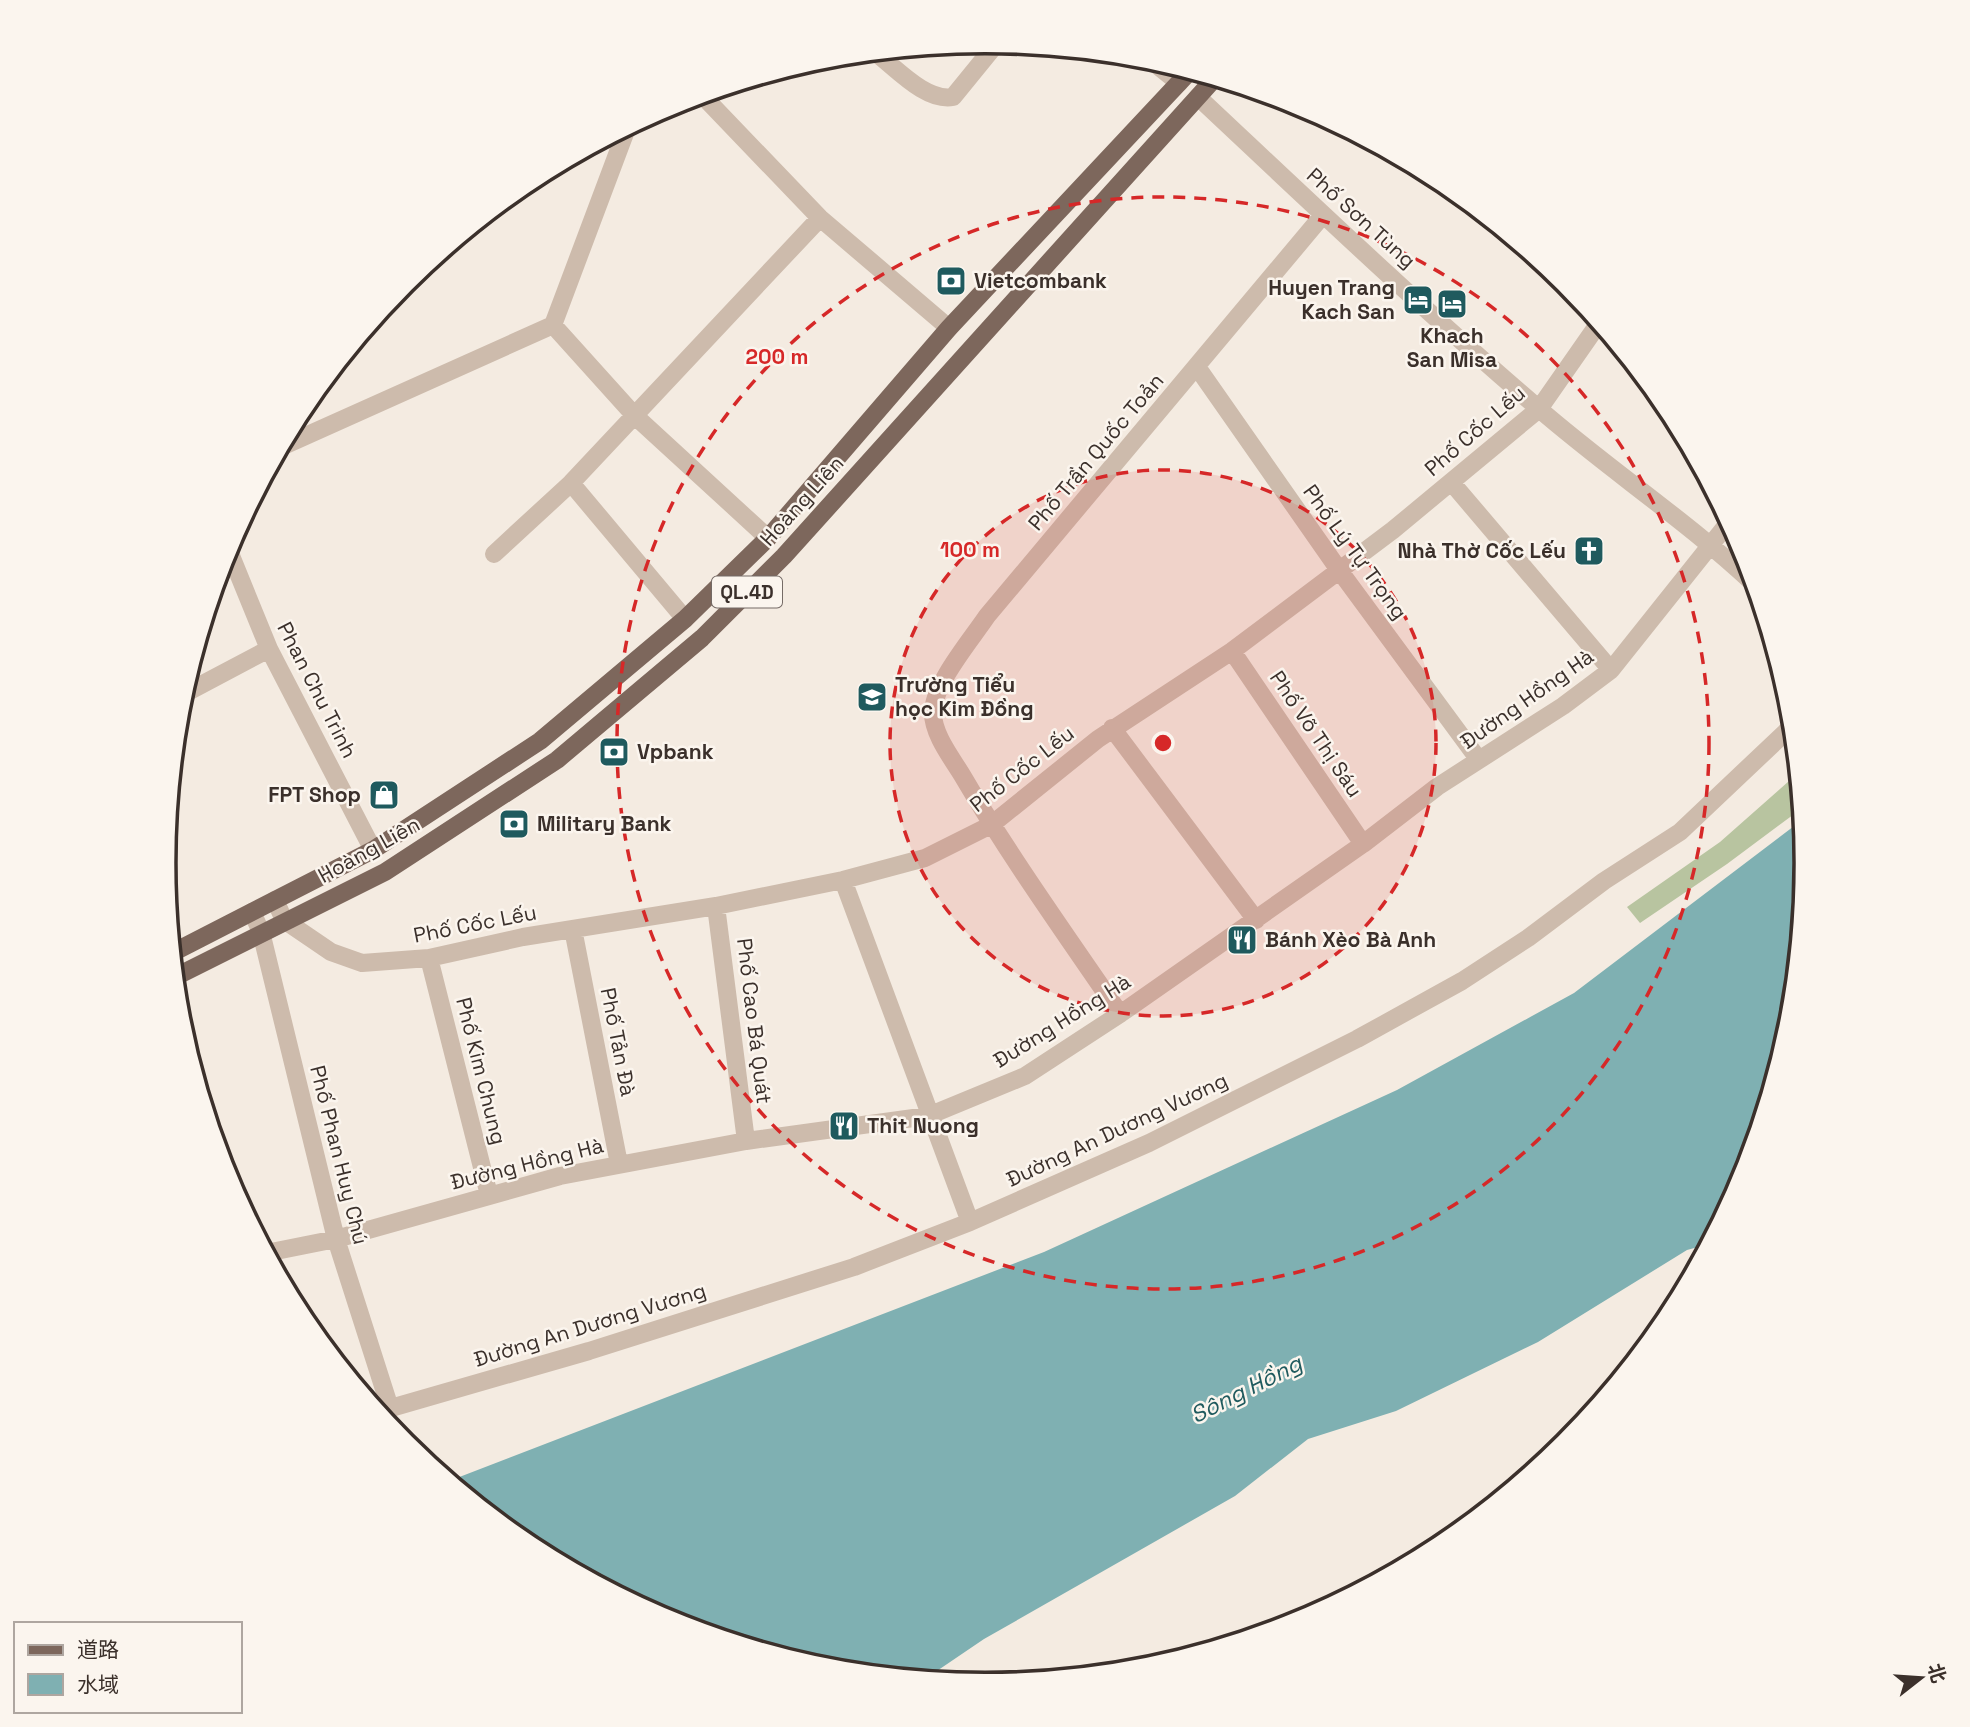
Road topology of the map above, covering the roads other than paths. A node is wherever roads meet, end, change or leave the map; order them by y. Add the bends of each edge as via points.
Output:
1 (988, 54) edge
2 (886, 60) edge
3 (1183, 79) edge
4 (1187, 80) edge
5 (1208, 86) edge
6 (1198, 97) junction
7 (710, 103) edge
8 (622, 140) edge
9 (1323, 215) junction
10 (820, 218) junction
11 (553, 325) junction
12 (949, 328) junction
13 (1594, 331) edge
14 (971, 348) junction
15 (1197, 367) junction
16 (1539, 409) junction
17 (635, 416) junction
18 (296, 440) edge
19 (571, 483) junction
20 (1452, 483) junction
21 (1723, 531) edge
22 (768, 538) junction
23 (1712, 544) junction
24 (494, 554) dead end
25 (784, 556) junction
26 (234, 562) edge
27 (1739, 569) edge
28 (1339, 570) junction
29 (685, 619) junction
30 (269, 649) junction
31 (1232, 650) junction
32 (1611, 670) junction
33 (195, 688) edge
34 (1112, 729) junction
35 (1783, 734) edge
36 (1479, 760) junction
37 (991, 825) junction
38 (1363, 844) junction
39 (373, 850) junction
40 (386, 872) junction
41 (843, 880) junction
42 (275, 900) junction
43 (716, 906) junction
44 (252, 912) junction
45 (284, 920) junction
46 (1256, 920) junction
47 (573, 929) junction
48 (261, 932) junction
49 (181, 949) edge
50 (429, 958) junction
51 (184, 973) edge
52 (1120, 1014) junction
53 (928, 1116) junction
54 (746, 1141) junction
55 (619, 1164) junction
56 (489, 1195) junction
57 (970, 1222) junction
58 (336, 1239) junction
59 (275, 1251) edge
60 (382, 1402) edge
61 (388, 1409) edge

1 - 2 street via 953,97 945,98 926,91
3 - 12 main road, Hoàng Liên / QL.4D
4 - 6 main road
5 - 6 main road, Hoàng Liên / QL.4D
6 - 9 street, Phố Sơn Tùng
6 - 14 main road, Hoàng Liên / QL.4D
7 - 10 street
8 - 11 street
9 - 15 street, Phố Trần Quốc Toản
9 - 16 street, Phố Sơn Tùng
10 - 12 street
10 - 17 street
11 - 17 street
11 - 18 street
12 - 14 main road
12 - 22 main road, Hoàng Liên / QL.4D
13 - 16 street, Phố Cốc Lếu
14 - 25 main road, Hoàng Liên / QL.4D
15 - 28 street, Phố Lý Tự Trọng
15 - 37 street, Phố Trần Quốc Toản via 986,616 944,678 932,711 935,726
16 - 20 street, Phố Cốc Lếu
16 - 23 street, Phố Sơn Tùng
17 - 19 street
17 - 22 street
19 - 24 street
19 - 29 street
20 - 28 street, Phố Cốc Lếu
20 - 32 street
21 - 23 street, Đường Hồng Hà
22 - 25 main road
22 - 29 main road, Hoàng Liên / QL.4D
23 - 27 street, Phố Sơn Tùng
23 - 32 street, Đường Hồng Hà
25 - 40 main road, Hoàng Liên / QL.4D via 702,638 557,760
26 - 30 street, Phan Chu Trinh
28 - 31 street, Phố Cốc Lếu
28 - 36 street, Phố Lý Tự Trọng
29 - 39 main road, Hoàng Liên / QL.4D via 540,741
30 - 33 street
30 - 39 street, Phan Chu Trinh
31 - 34 street, Phố Cốc Lếu
31 - 38 street, Phố Võ Thị Sáu
32 - 36 street, Đường Hồng Hà
34 - 37 street, Phố Cốc Lếu
34 - 46 street
35 - 57 street, Đường An Dương Vương via 1679,832 1462,981 1231,1103
36 - 38 street, Đường Hồng Hà
37 - 41 street, Phố Cốc Lếu via 925,858
37 - 52 street, Phố Trần Quốc Toản
38 - 46 street, Đường Hồng Hà
39 - 40 main road
39 - 42 main road, Hoàng Liên / QL.4D
40 - 45 main road, Hoàng Liên / QL.4D
41 - 43 street, Phố Cốc Lếu
41 - 53 street
42 - 44 main road, Hoàng Liên / QL.4D
42 - 45 street
43 - 47 street, Phố Cốc Lếu
43 - 54 street, Phố Cao Bá Quát
44 - 48 street, Phố Phan Huy Chú
44 - 49 main road, Hoàng Liên / QL.4D
45 - 48 main road, Hoàng Liên / QL.4D
45 - 50 street, Phố Cốc Lếu via 331,952 362,963
46 - 52 street, Đường Hồng Hà
47 - 50 street, Phố Cốc Lếu
47 - 55 street, Phố Tản Đà
48 - 51 main road, Hoàng Liên / QL.4D
48 - 58 street, Phố Phan Huy Chú
50 - 56 street, Phố Kim Chung
52 - 53 street, Đường Hồng Hà via 1025,1076
53 - 54 street, Đường Hồng Hà
53 - 57 street
54 - 55 street, Đường Hồng Hà
55 - 56 street, Đường Hồng Hà
56 - 58 street, Đường Hồng Hà
57 - 61 street, Đường An Dương Vương via 841,1271
58 - 59 street, Đường Hồng Hà
58 - 60 street, Phố Phan Huy Chú

